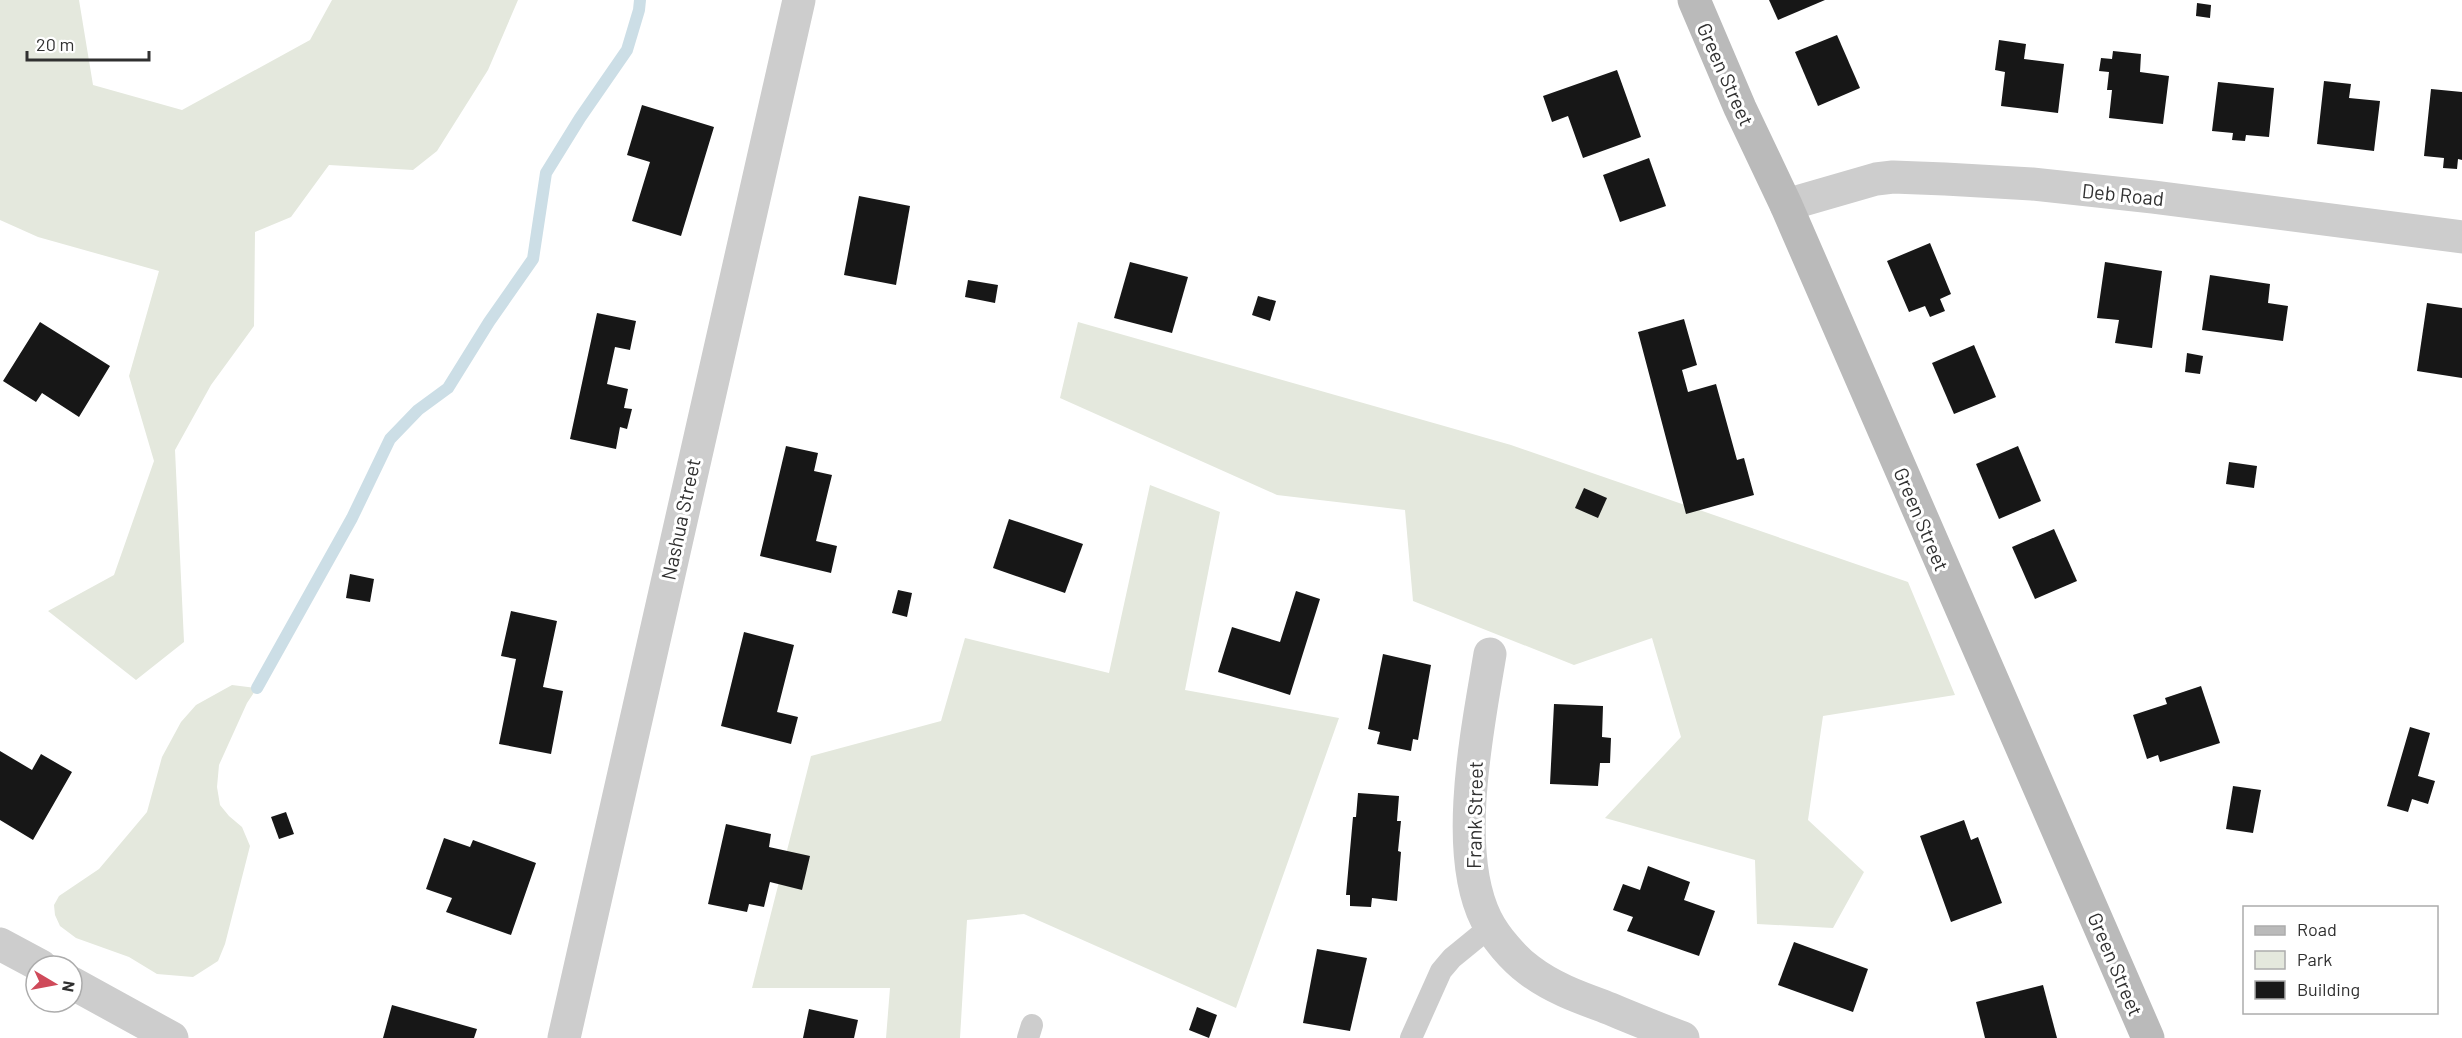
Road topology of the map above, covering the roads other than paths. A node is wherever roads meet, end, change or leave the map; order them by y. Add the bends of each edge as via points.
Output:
1 (799, 0) edge
2 (1694, 0) edge
3 (1786, 205) junction
4 (2462, 237) edge
5 (1490, 654) dead end
6 (1490, 927) junction
7 (0, 944) edge
8 (24, 957) edge
9 (84, 990) edge
10 (172, 1038) edge
11 (564, 1038) edge
12 (1411, 1038) edge
13 (1680, 1038) edge
14 (2148, 1038) edge

1 - 11 street, Nashua Street
2 - 3 street, Green Street
3 - 4 street, Deb Road via 1876,179 1945,179 2032,184
3 - 14 street, Green Street
5 - 6 street, Frank Street via 1473,759 1470,839 1473,879
6 - 12 lane via 1441,971
6 - 13 street, Frank Street via 1520,962 1541,978
7 - 8 street
9 - 10 street

